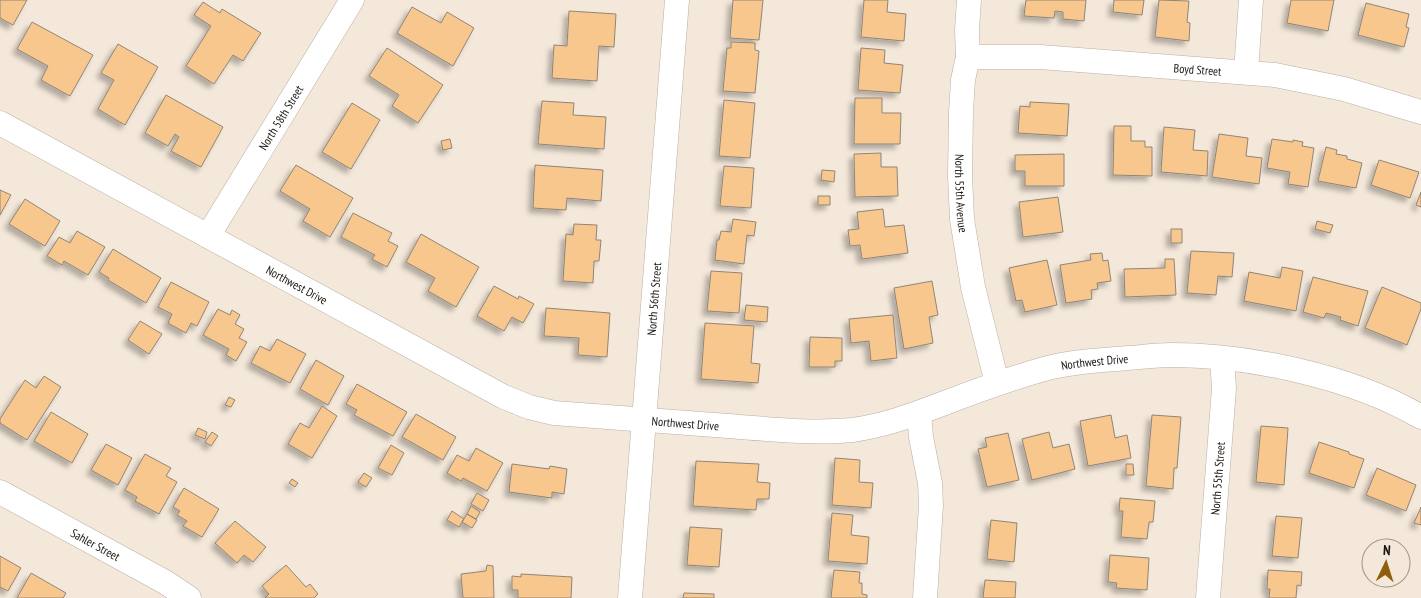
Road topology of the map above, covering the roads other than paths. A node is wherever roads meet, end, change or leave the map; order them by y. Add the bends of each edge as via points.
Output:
1 (352, 0) edge
2 (677, 0) edge
3 (969, 0) edge
4 (1251, 0) edge
5 (968, 57) junction
6 (1246, 72) junction
7 (1421, 112) edge
8 (0, 123) edge
9 (208, 236) junction
10 (1222, 359) junction
11 (997, 383) junction
12 (919, 412) junction
13 (1421, 417) edge
14 (644, 420) junction
15 (0, 492) edge
16 (189, 598) edge
17 (630, 598) edge
18 (925, 598) edge
19 (1208, 598) edge

1 - 9 street, North 58th Street
2 - 14 street, North 56th Street
3 - 5 street, North 55th Avenue
4 - 6 street
5 - 6 street, Boyd Street via 1040,57
5 - 11 street, North 55th Avenue via 961,112 962,218 972,287
6 - 7 street, Boyd Street via 1322,83
8 - 9 street, Northwest Drive
9 - 14 street, Northwest Drive via 512,400 554,413
10 - 11 street, Northwest Drive via 1173,355 1102,360 1046,368
10 - 13 street, Northwest Drive via 1305,372 1388,400
10 - 19 street, North 55th Street via 1224,388
11 - 12 street, Northwest Drive
12 - 14 street, Northwest Drive via 874,426 829,432
12 - 18 street via 932,505
14 - 17 street, North 56th Street
15 - 16 street, Sahler Street

